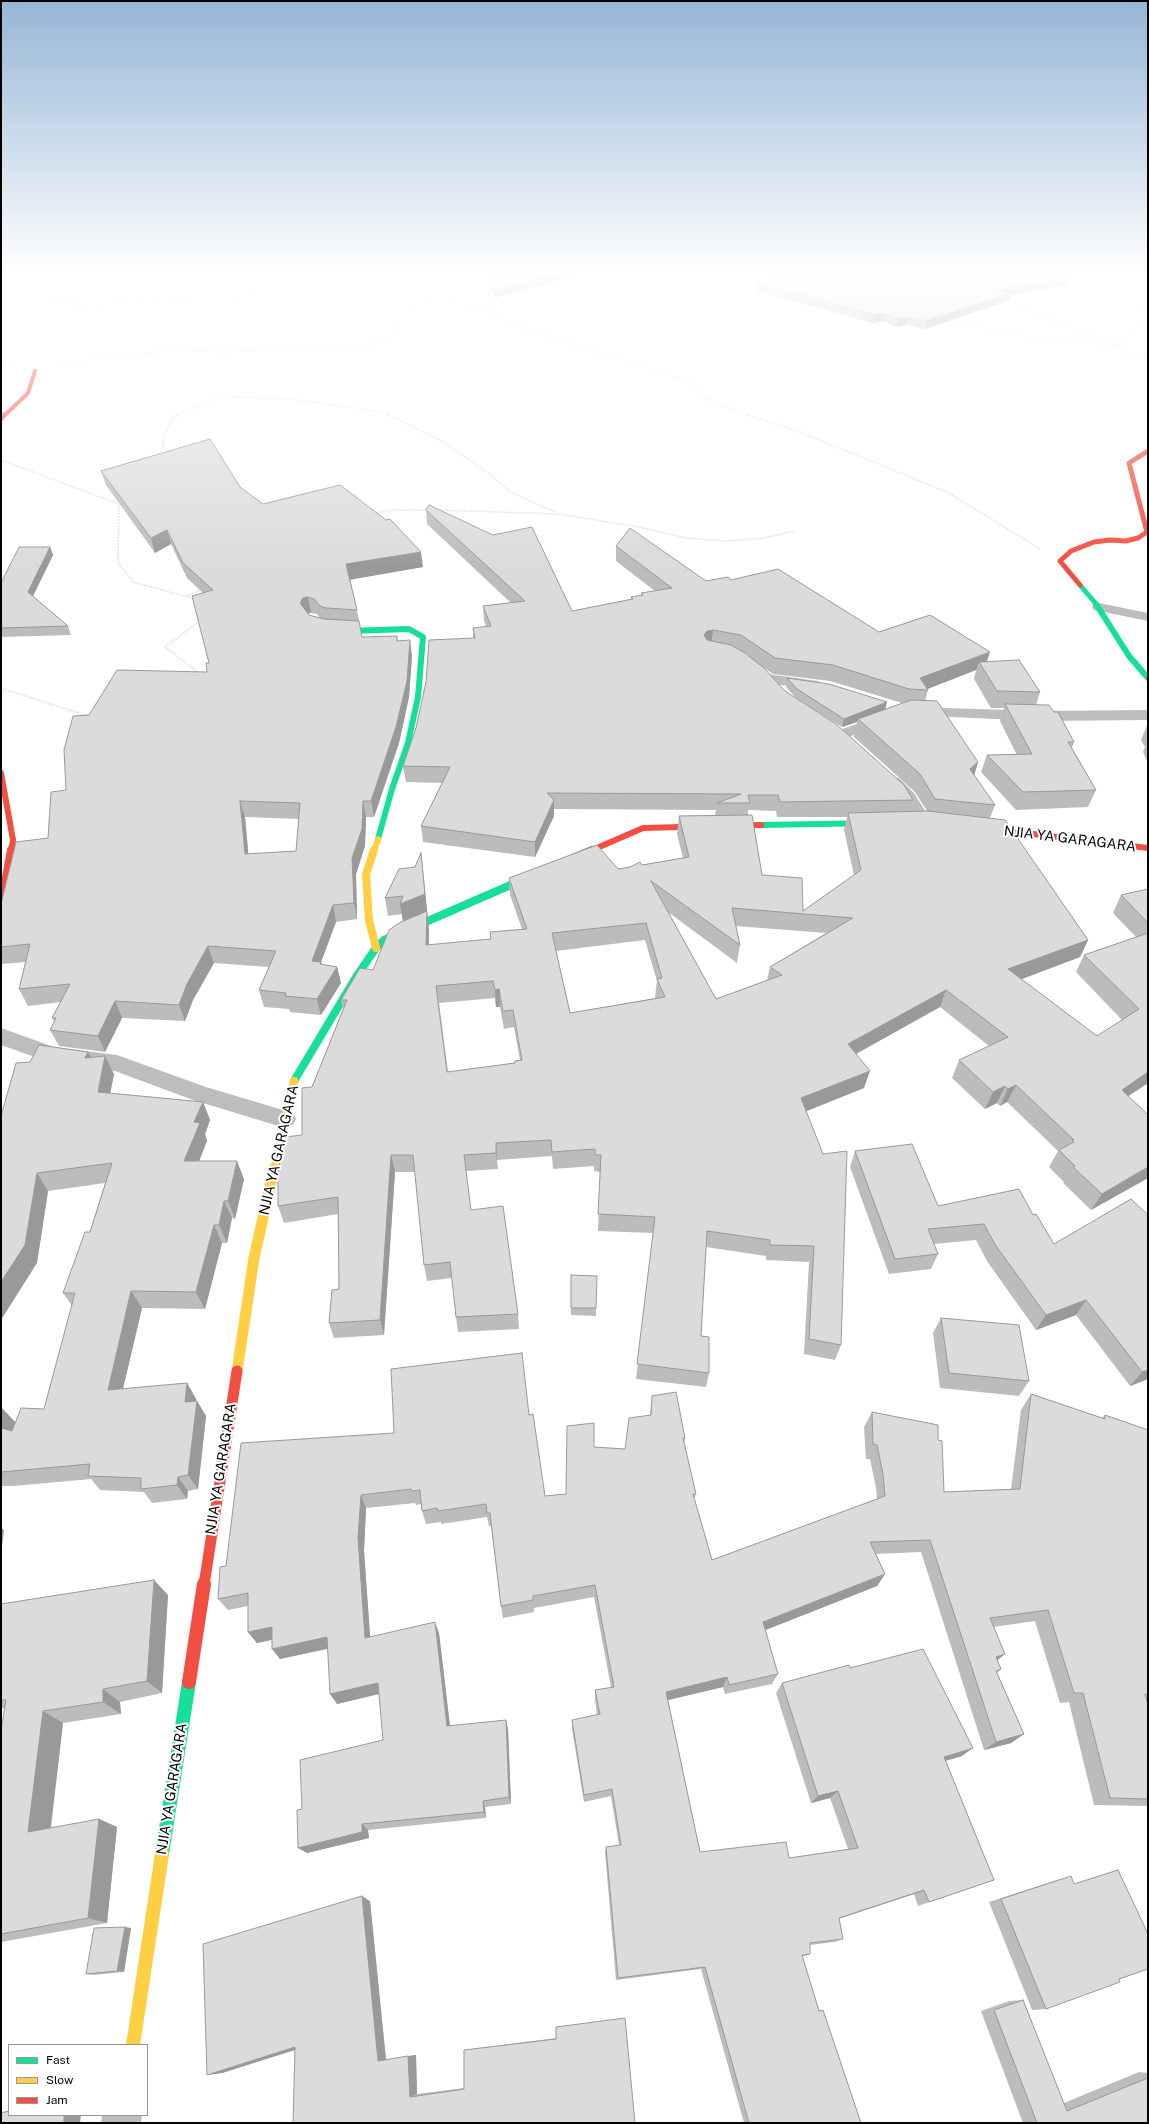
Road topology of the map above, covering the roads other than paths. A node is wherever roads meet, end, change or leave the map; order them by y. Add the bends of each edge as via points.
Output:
1 (35, 371) road end
2 (1, 420) edge
3 (1148, 451) edge
4 (1100, 607) junction
5 (1148, 617) edge
6 (322, 627) edge
7 (1148, 678) edge
8 (830, 687) edge
9 (784, 696) edge
10 (882, 704) edge
11 (904, 712) junction
12 (1148, 715) edge
13 (840, 736) edge
14 (881, 771) edge
15 (1, 773) edge
16 (884, 823) edge
17 (923, 823) edge
18 (974, 827) edge
19 (1148, 848) edge
20 (565, 861) edge
21 (544, 870) edge
22 (1, 905) edge
23 (376, 948) junction
24 (1, 1036) edge
25 (285, 1119) junction
26 (133, 2044) edge

1 - 2 street via 28,393 8,409
3 - 4 street via 1129,463 1147,532 1126,541 1094,542 1071,551 1060,561
4 - 5 street
4 - 7 street via 1129,656
6 - 23 street via 348,631 408,629 423,637 418,697 408,743 366,874 369,920
8 - 9 street via 761,674
10 - 11 street
11 - 12 street via 1038,716
11 - 13 street
14 - 17 street via 908,797
15 - 22 street via 13,840
16 - 20 street via 643,828
18 - 19 street, NJIA YA GARAGARA
21 - 23 street, NJIA YA GARAGARA via 394,934
23 - 25 street, NJIA YA GARAGARA via 293,1084
24 - 25 street via 52,1055 116,1063 201,1094
25 - 26 street, NJIA YA GARAGARA via 254,1258

